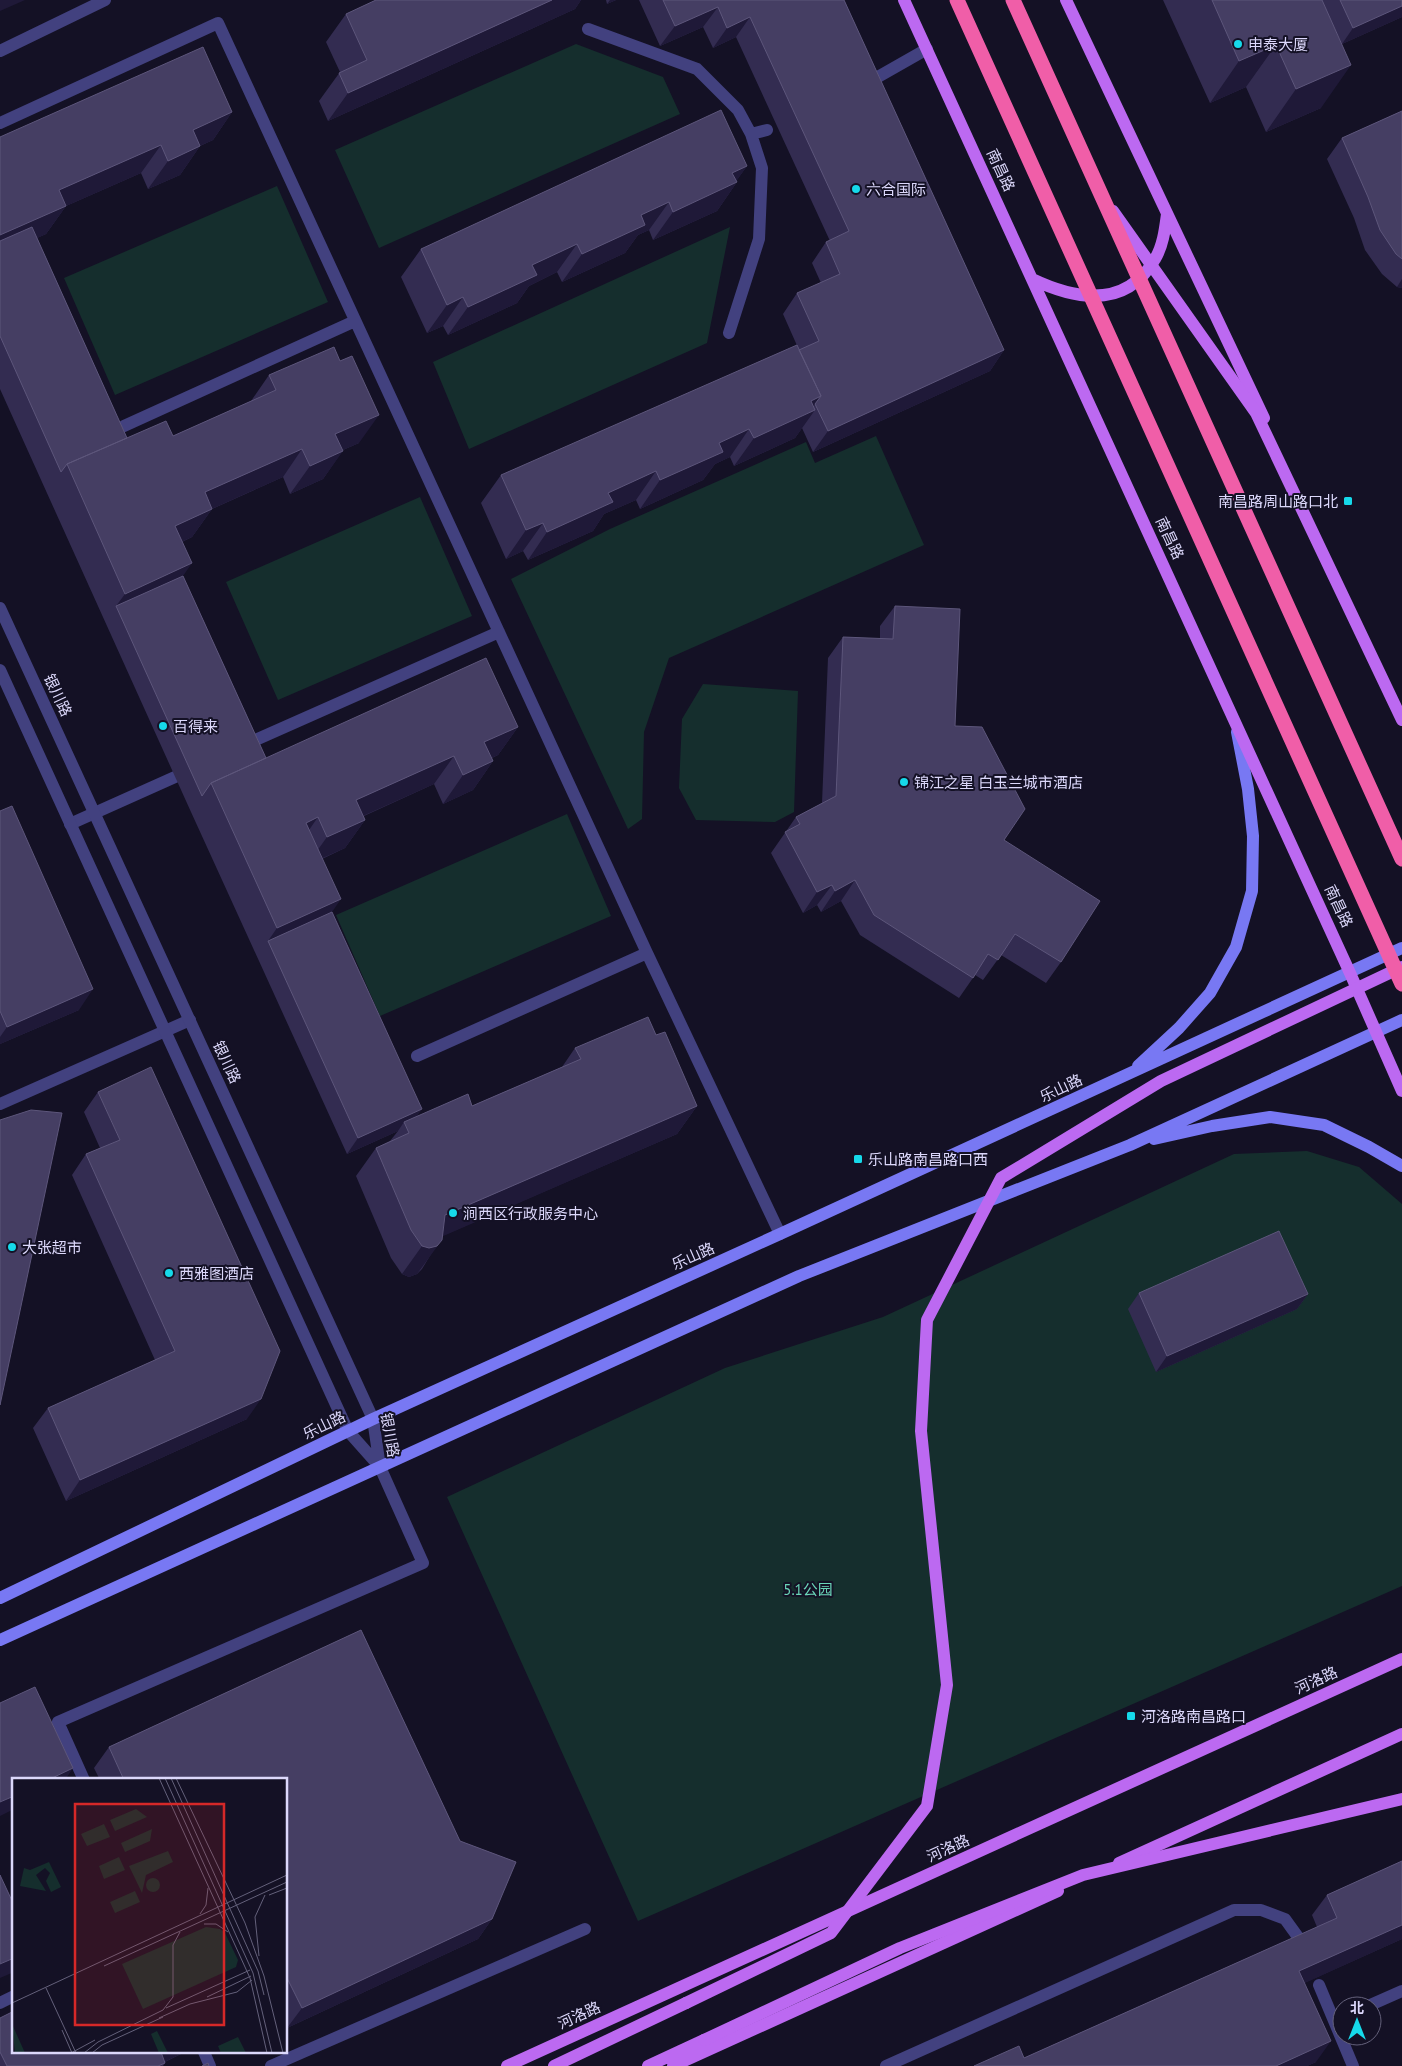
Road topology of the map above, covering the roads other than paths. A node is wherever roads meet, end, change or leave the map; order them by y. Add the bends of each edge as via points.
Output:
1 (105, 0) edge
2 (904, 0) edge
3 (957, 0) edge
4 (1013, 0) edge
5 (1066, 0) edge
6 (588, 29) dead end
7 (927, 49) junction
8 (0, 50) edge
9 (870, 82) edge
10 (0, 123) edge
11 (767, 130) dead end
12 (751, 134) junction
13 (1100, 192) junction
14 (1168, 214) junction
15 (1032, 279) junction
16 (355, 321) junction
17 (729, 333) dead end
18 (124, 426) edge
19 (0, 608) edge
20 (499, 632) junction
21 (0, 670) edge
22 (1402, 710) edge
23 (1402, 720) edge
24 (1235, 722) junction
25 (242, 746) edge
26 (175, 777) dead end
27 (94, 813) junction
28 (70, 824) junction
29 (1402, 859) edge
30 (1402, 948) edge
31 (647, 953) junction
32 (1402, 967) edge
33 (1350, 974) junction
34 (1402, 984) edge
35 (190, 1020) junction
36 (1402, 1020) edge
37 (165, 1031) junction
38 (1376, 1034) junction
39 (417, 1056) dead end
40 (1128, 1075) junction
41 (1402, 1091) edge
42 (0, 1104) edge
43 (1130, 1145) junction
44 (1402, 1166) edge
45 (780, 1234) junction
46 (373, 1419) junction
47 (348, 1431) junction
48 (380, 1467) junction
49 (0, 1598) edge
50 (0, 1640) edge
51 (1402, 1659) edge
52 (1402, 1734) edge
53 (83, 1778) edge
54 (1402, 1800) edge
55 (585, 1929) dead end
56 (1298, 1937) edge
57 (1319, 1985) edge
58 (1402, 1991) edge
59 (12, 1997) edge
60 (1382, 2000) edge
61 (0, 2003) edge
62 (1332, 2008) edge
63 (1347, 2046) edge
64 (205, 2054) edge
65 (210, 2066) edge
66 (271, 2066) edge
67 (507, 2066) edge
68 (554, 2066) edge
69 (648, 2066) edge
70 (673, 2066) edge
71 (886, 2066) edge
72 (1354, 2066) edge

1 - 8 street
2 - 7 main road, 南昌路
3 - 34 highway, 南昌路, bridge
4 - 13 highway, bridge
5 - 14 main road
6 - 12 street via 697,69 738,110
7 - 9 street
7 - 15 main road, 南昌路
10 - 16 street via 218,23
11 - 12 street
12 - 17 street via 762,168 759,239
13 - 23 main road, bridge via 1256,413
13 - 29 highway, bridge
14 - 15 main road via 1156,258 1132,285 1110,294 1073,295
14 - 22 main road
15 - 24 main road, 南昌路
16 - 18 street
16 - 20 street
19 - 27 street, 银川路
20 - 25 street
20 - 31 street
21 - 28 street, 银川路
24 - 33 main road, 南昌路
24 - 40 main road via 1253,836 1252,890 1236,947 1210,993 1179,1028
26 - 27 street
27 - 28 street
27 - 35 street, 银川路
28 - 37 street, 银川路
30 - 33 main road, 乐山路
31 - 39 street
31 - 45 street
32 - 68 main road, bridge via 1161,1081 1002,1178 927,1320 921,1431 947,1685 927,1806 831,1933
33 - 38 main road, 南昌路
33 - 40 main road, 乐山路
35 - 37 street
35 - 46 street, 银川路
36 - 38 main road
37 - 42 street
37 - 47 street, 银川路
38 - 41 main road, 南昌路
38 - 43 main road
40 - 45 main road, 乐山路
43 - 44 main road via 1270,1116 1324,1125
43 - 48 main road via 798,1276
45 - 46 main road, 乐山路
46 - 47 main road, 乐山路
46 - 48 street, 银川路
47 - 48 street, 银川路
47 - 49 main road, 乐山路
48 - 50 main road
48 - 53 street via 424,1563 58,1722
51 - 67 main road, 河洛路
52 - 70 main road
54 - 69 main road, bridge via 1083,1875 900,1948
55 - 66 street
56 - 71 street via 1285,1919 1261,1910 1234,1910
57 - 62 street
58 - 60 street
59 - 61 street
63 - 72 street
64 - 65 street

